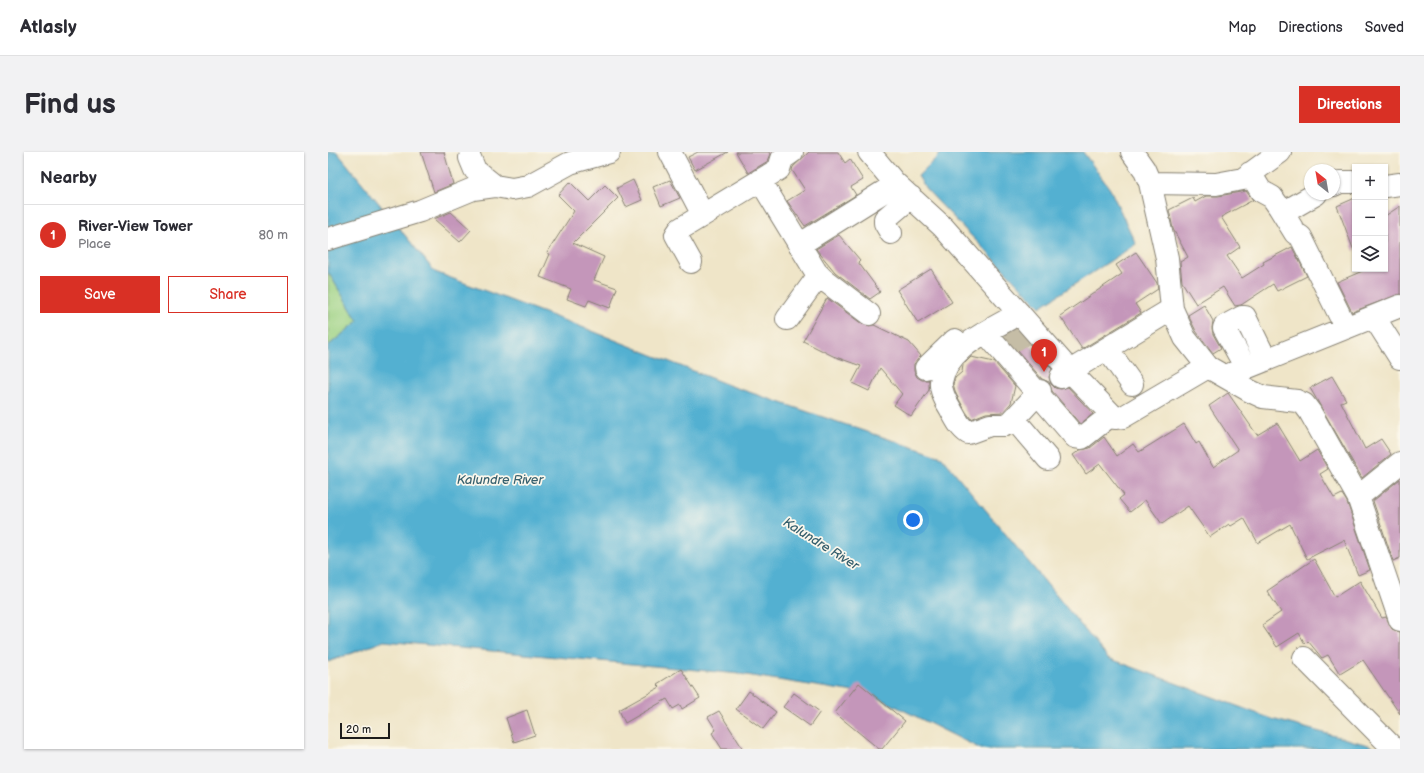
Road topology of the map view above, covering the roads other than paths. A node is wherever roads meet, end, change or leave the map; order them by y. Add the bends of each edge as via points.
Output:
1 (609, 152) edge
2 (670, 152) edge
3 (792, 152) edge
4 (869, 152) edge
5 (1132, 152) edge
6 (1280, 152) edge
7 (564, 157) edge
8 (470, 158) dead end
9 (1250, 172) junction
10 (760, 180) junction
11 (1340, 182) edge
12 (1352, 182) edge
13 (1150, 183) junction
14 (1400, 184) edge
15 (495, 186) junction
16 (1388, 186) edge
17 (904, 190) junction
18 (1306, 200) edge
19 (1283, 213) junction
20 (703, 215) junction
21 (891, 233) dead end
22 (328, 239) edge
23 (799, 245) junction
24 (691, 262) dead end
25 (818, 275) junction
26 (1400, 306) edge
27 (1172, 308) junction
28 (869, 314) dead end
29 (1374, 317) junction
30 (787, 319) dead end
31 (1346, 328) junction
32 (1011, 331) junction
33 (1107, 349) junction
34 (1400, 358) edge
35 (1266, 360) junction
36 (926, 368) dead end
37 (1246, 368) junction
38 (1217, 372) junction
39 (1067, 375) junction
40 (1132, 384) dead end
41 (1040, 393) junction
42 (1111, 415) junction
43 (1014, 419) junction
44 (1048, 459) dead end
45 (1400, 463) edge
46 (1358, 497) junction
47 (1400, 620) edge
48 (1304, 658) dead end
49 (1394, 749) edge

1 - 7 street
2 - 20 street
3 - 10 street via 782,159 779,169
4 - 17 street
5 - 13 street
6 - 9 street
7 - 15 street via 528,186 512,189
8 - 15 street via 475,170
9 - 13 street via 1243,179 1216,184
9 - 19 street via 1261,191 1272,197
10 - 20 street
10 - 23 street
11 - 12 street
13 - 27 street via 1167,258
14 - 16 street
15 - 22 street via 473,189 420,211
17 - 21 street via 885,219
17 - 23 street
17 - 32 street via 943,227
18 - 19 street
19 - 31 street via 1300,237
20 - 24 street via 680,229 676,235
23 - 25 street
25 - 28 street
25 - 30 street
26 - 29 street
27 - 33 street
27 - 38 street via 1185,338
29 - 31 street
29 - 34 street
31 - 35 street
32 - 36 street via 966,330
32 - 39 street
32 - 41 street
32 - 43 street via 960,349 950,360 941,383 945,399 962,428 968,433 990,425 1004,425
33 - 39 street
33 - 40 street
35 - 37 street
35 - 37 street via 1245,317 1242,316 1224,328
37 - 38 street
38 - 42 street via 1123,417 1116,418
38 - 46 street via 1263,397 1304,404
39 - 42 street
41 - 42 street via 1075,437 1082,438
41 - 43 street
43 - 44 street
45 - 46 street
46 - 47 street
48 - 49 street

